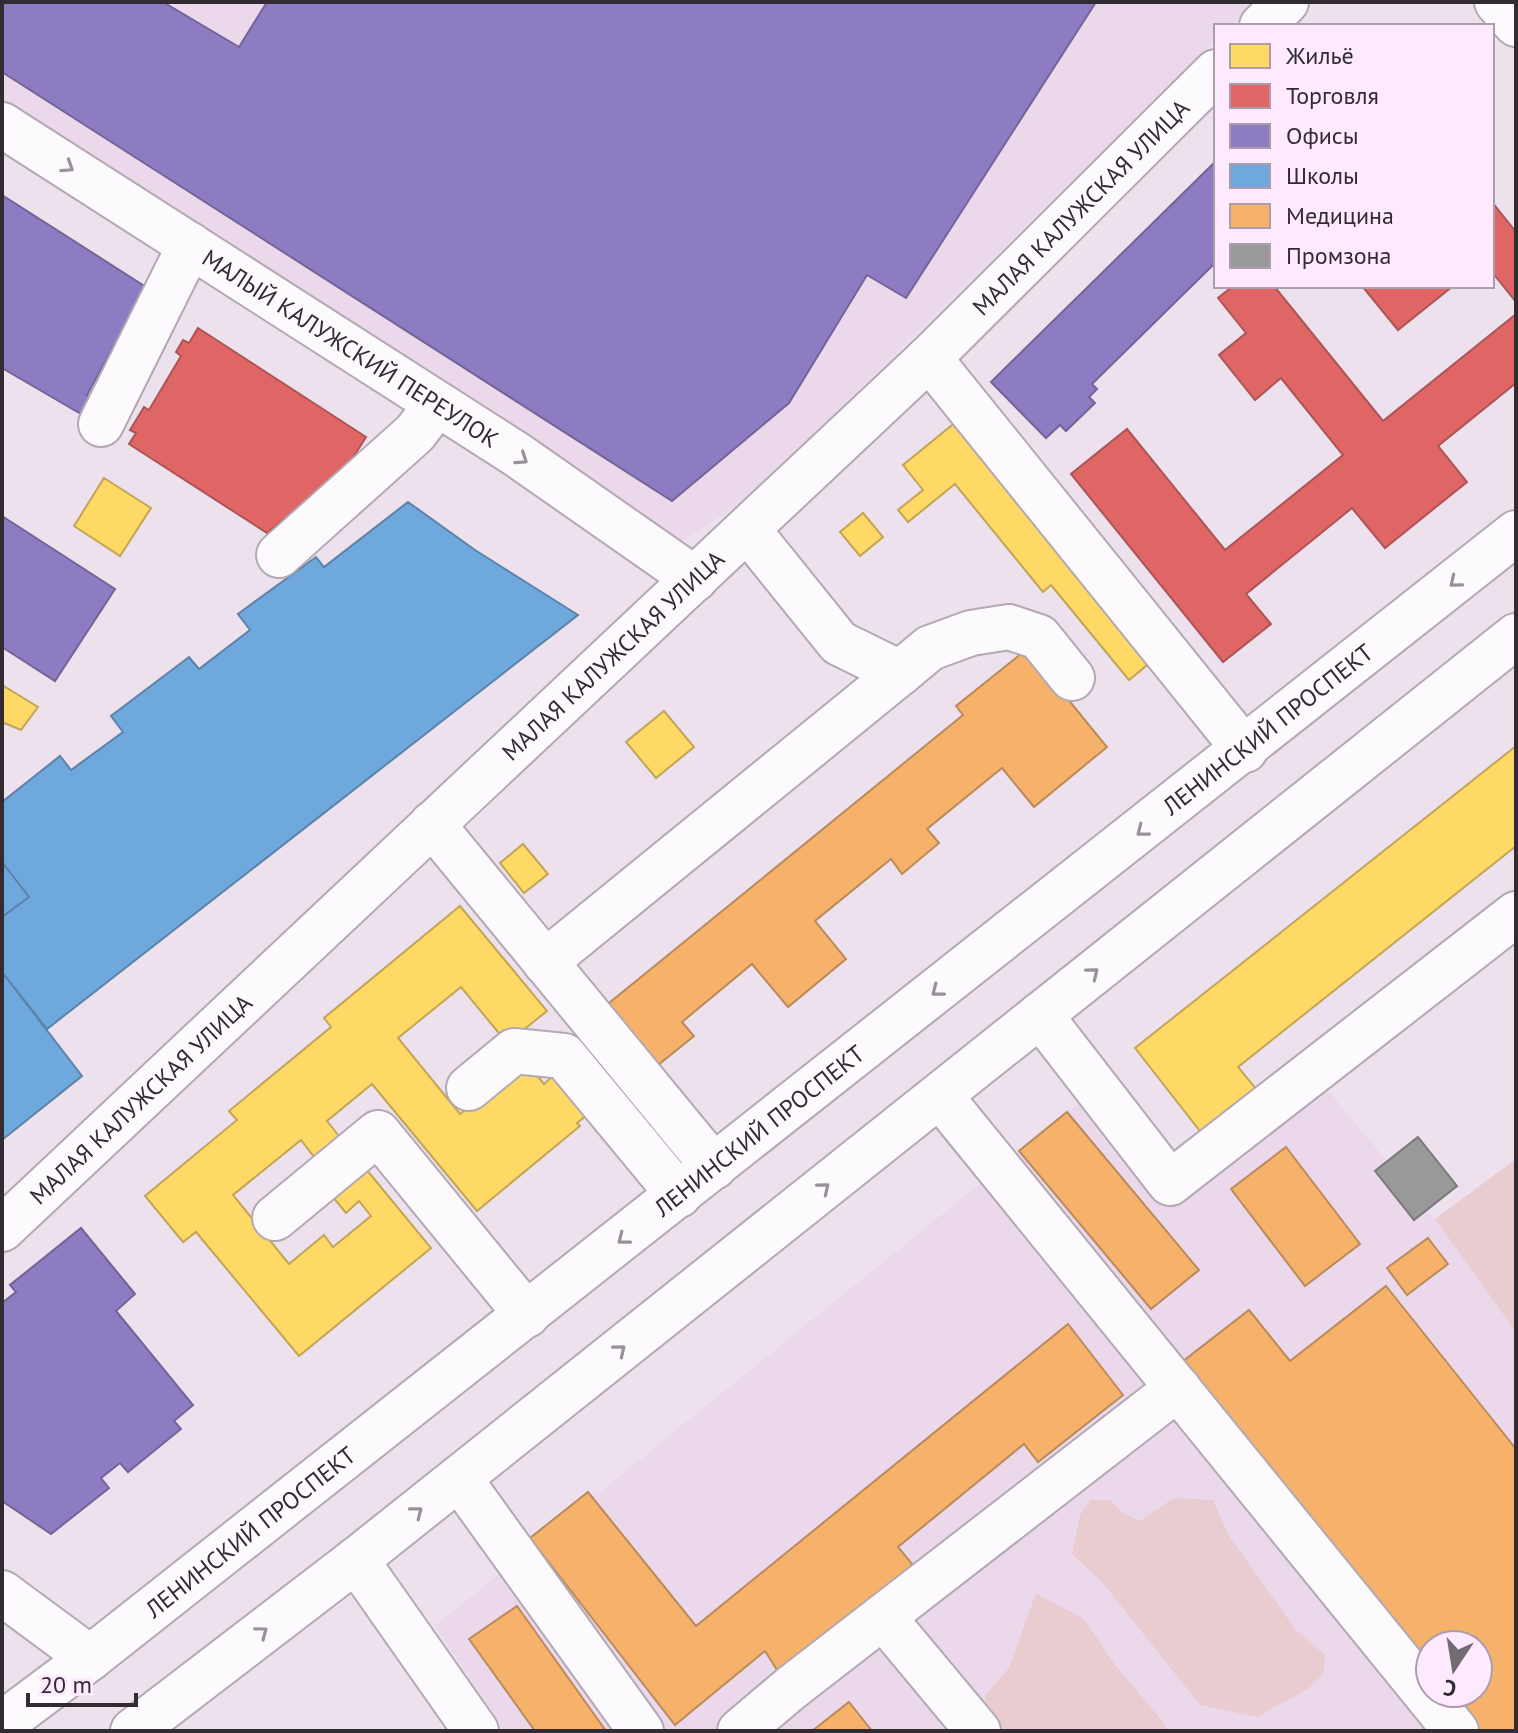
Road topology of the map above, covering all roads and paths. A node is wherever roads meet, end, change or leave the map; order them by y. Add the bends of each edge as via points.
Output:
1 (1286, 2) edge
2 (1497, 2) edge
3 (1264, 24) edge
4 (1516, 24) edge
5 (1214, 74) edge
6 (2, 125) edge
7 (190, 245) junction
8 (929, 358) junction
9 (437, 404) junction
10 (101, 424) dead end
11 (748, 530) junction
12 (1516, 533) edge
13 (279, 555) dead end
14 (695, 579) junction
15 (1516, 637) edge
16 (900, 673) junction
17 (1072, 678) dead end
18 (1245, 750) junction
19 (432, 824) junction
20 (1516, 914) edge
21 (545, 962) junction
22 (1040, 1015) junction
23 (469, 1088) dead end
24 (940, 1096) junction
25 (714, 1167) junction
26 (679, 1195) junction
27 (275, 1218) dead end
28 (2, 1229) edge
29 (527, 1315) junction
30 (1178, 1388) junction
31 (459, 1478) junction
32 (356, 1560) junction
33 (2, 1593) edge
34 (883, 1617) junction
35 (90, 1658) junction
36 (2, 1724) edge
37 (133, 1731) edge
38 (476, 1731) edge
39 (641, 1731) edge
40 (740, 1731) edge
41 (978, 1731) edge
42 (1456, 1731) edge

1 - 3 main road
2 - 4 main road
5 - 8 main road, МАЛАЯ КАЛУЖСКАЯ УЛИЦА
6 -> 7 main road, МАЛЫЙ КАЛУЖСКИЙ ПЕРЕУЛОК
7 - 9 main road, МАЛЫЙ КАЛУЖСКИЙ ПЕРЕУЛОК
7 - 10 main road
8 - 11 main road, МАЛАЯ КАЛУЖСКАЯ УЛИЦА
8 - 18 main road
9 - 13 main road via 415,433
9 -> 14 main road, МАЛЫЙ КАЛУЖСКИЙ ПЕРЕУЛОК
11 - 14 main road, МАЛАЯ КАЛУЖСКАЯ УЛИЦА
11 - 16 main road via 839,643
12 -> 18 main road, ЛЕНИНСКИЙ ПРОСПЕКТ
14 - 19 main road, МАЛАЯ КАЛУЖСКАЯ УЛИЦА
22 -> 15 main road
16 - 17 main road via 930,648 1009,627 1039,637
16 - 21 main road
18 -> 25 main road, ЛЕНИНСКИЙ ПРОСПЕКТ
19 - 21 main road
19 - 28 main road, МАЛАЯ КАЛУЖСКАЯ УЛИЦА
20 - 22 main road via 1170,1183
21 - 25 main road
22 - 24 main road
23 - 26 main road via 514,1051 564,1056
24 - 30 main road
31 -> 24 main road
25 - 26 main road, ЛЕНИНСКИЙ ПРОСПЕКТ
26 -> 29 main road, ЛЕНИНСКИЙ ПРОСПЕКТ
27 - 29 main road via 378,1133
29 - 35 main road, ЛЕНИНСКИЙ ПРОСПЕКТ
30 - 34 main road
30 - 42 main road
32 -> 31 main road
31 - 39 main road
37 -> 32 main road
32 - 38 main road
33 - 35 main road
34 - 40 main road
34 - 41 main road
35 - 36 main road, ЛЕНИНСКИЙ ПРОСПЕКТ

